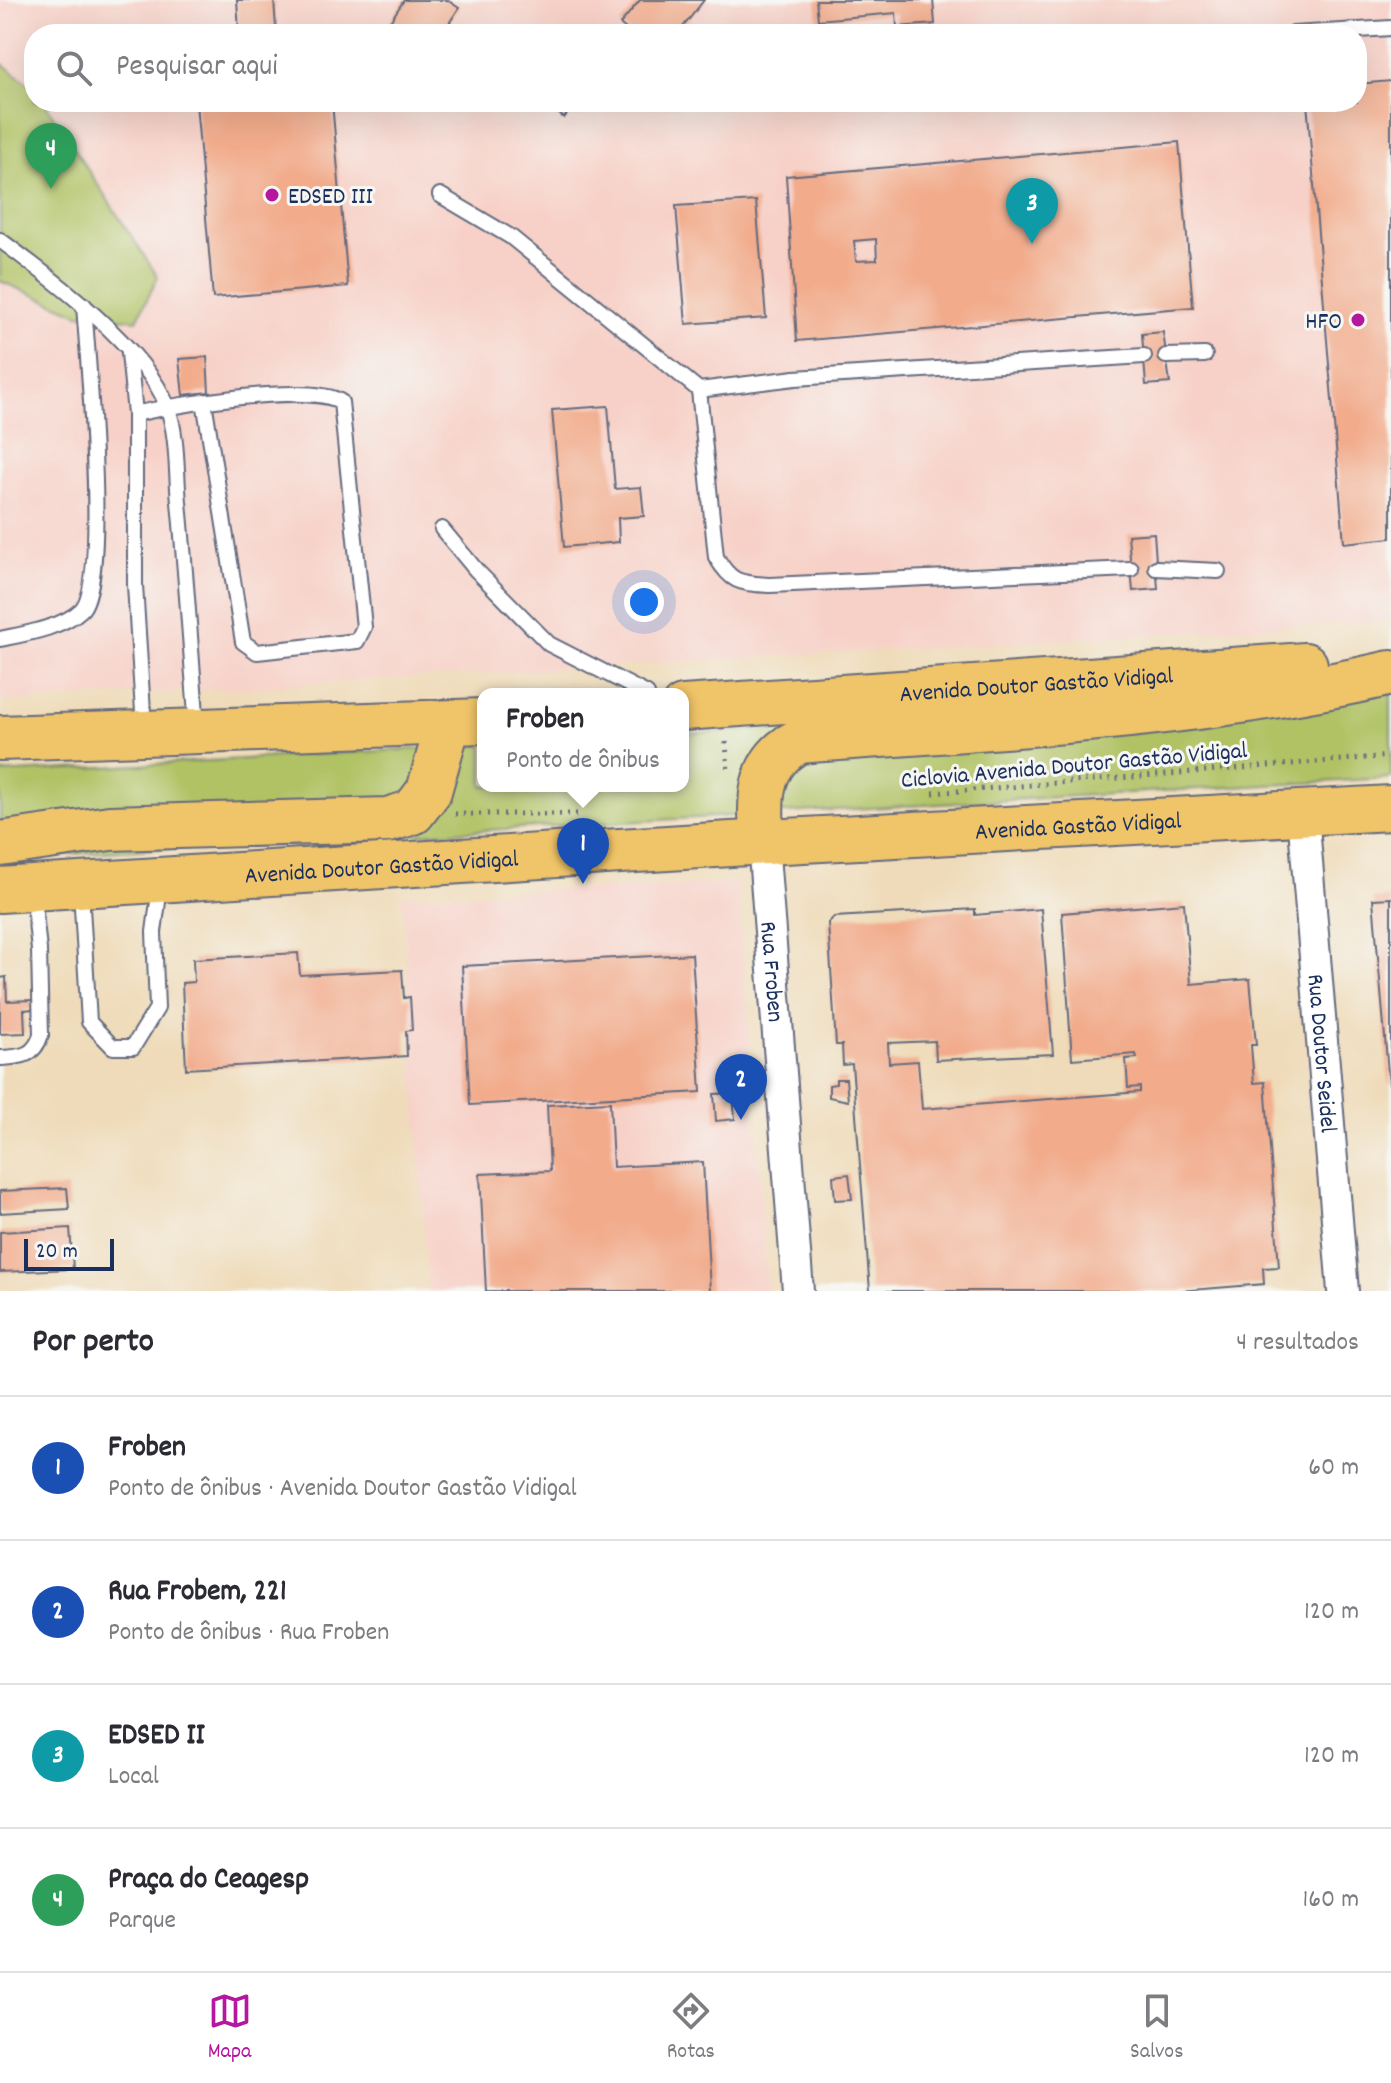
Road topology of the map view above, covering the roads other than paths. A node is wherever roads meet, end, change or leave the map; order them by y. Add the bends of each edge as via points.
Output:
1 (1391, 28) edge
2 (1367, 29) edge
3 (440, 195) dead end
4 (0, 240) edge
5 (84, 305) junction
6 (129, 353) junction
7 (1205, 355) dead end
8 (1144, 356) dead end
9 (1166, 356) dead end
10 (699, 390) junction
11 (204, 401) junction
12 (167, 406) junction
13 (135, 414) junction
14 (442, 529) dead end
15 (1156, 568) dead end
16 (1131, 569) dead end
17 (1218, 571) dead end
18 (0, 639) edge
19 (1391, 659) edge
20 (1391, 673) edge
21 (635, 688) edge
22 (689, 708) edge
23 (466, 723) edge
24 (144, 731) junction
25 (197, 731) junction
26 (0, 738) edge
27 (1391, 808) edge
28 (1303, 814) junction
29 (763, 842) junction
30 (0, 844) edge
31 (161, 878) junction
32 (81, 883) junction
33 (16, 890) edge
34 (0, 1058) edge
35 (798, 1291) edge
36 (1343, 1291) edge

1 - 2 lane
3 - 10 lane via 511,237
4 - 5 lane
5 - 6 lane
5 - 18 lane via 95,477 92,583 79,612 30,633
6 - 12 lane
6 - 13 lane
7 - 9 lane
8 - 10 lane via 795,378
10 - 16 lane via 716,557 726,575 740,583
11 - 11 lane via 323,393 341,402 364,627 357,641 257,652 243,642
11 - 12 lane
12 - 13 lane
12 - 25 lane
13 - 24 lane via 135,585
14 - 21 lane via 549,644
15 - 17 lane
19 - 22 highway, Avenida Doutor Gastão Vidigal
20 - 29 highway via 1232,703 799,741 783,749 766,773 760,810
23 - 25 highway
23 - 30 highway via 413,812 388,820 110,828
24 - 25 highway
24 - 26 highway
27 - 28 highway, Avenida Gastão Vidigal
28 - 29 highway, Avenida Gastão Vidigal
28 - 36 street, Rua Doutor Seidel
29 - 31 highway, Avenida Doutor Gastão Vidigal
29 - 35 street, Rua Froben
31 - 32 highway, Avenida Doutor Gastão Vidigal
31 - 32 lane via 154,932 157,1008 133,1047 113,1047 89,1022
32 - 33 highway, Avenida Doutor Gastão Vidigal
33 - 34 lane via 39,950 41,1035 38,1046 25,1056

